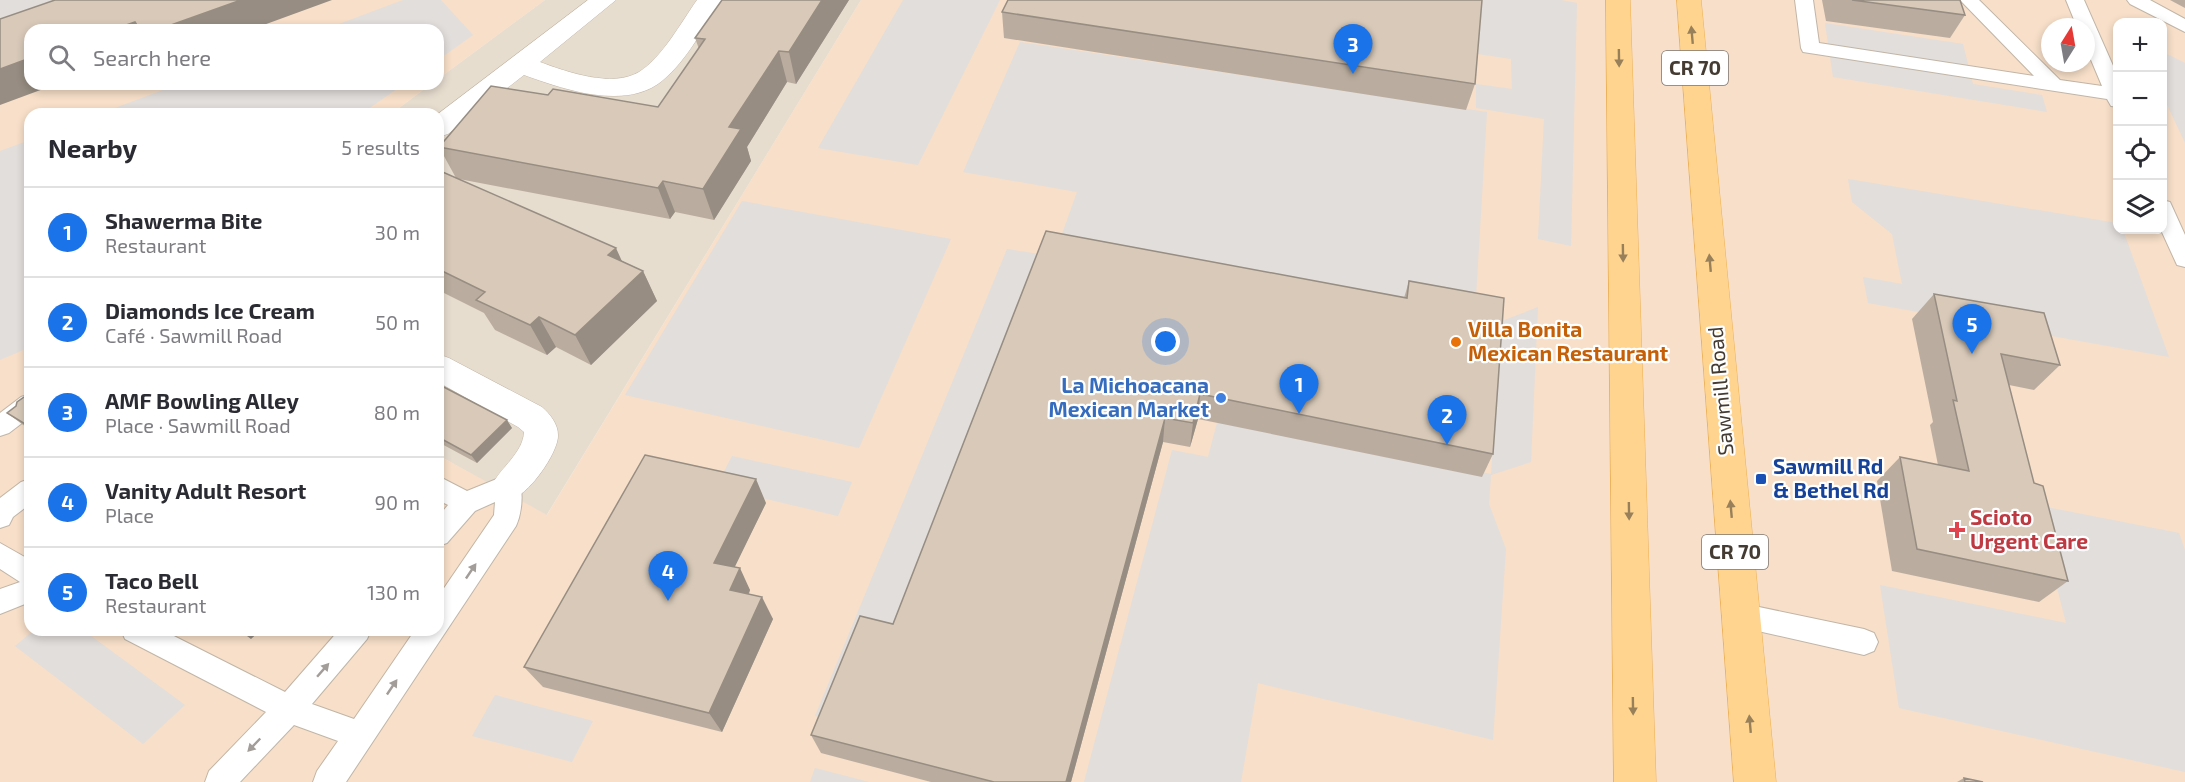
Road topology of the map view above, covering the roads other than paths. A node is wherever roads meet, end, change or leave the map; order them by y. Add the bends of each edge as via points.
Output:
1 (604, 0) edge
2 (710, 0) edge
3 (1618, 0) edge
4 (1689, 0) edge
5 (1804, 0) edge
6 (1969, 0) edge
7 (2075, 0) edge
8 (2136, 0) edge
9 (2185, 26) edge
10 (521, 64) junction
11 (2054, 85) junction
12 (2113, 91) edge
13 (2113, 97) edge
14 (444, 123) edge
15 (2167, 216) edge
16 (2185, 259) edge
17 (444, 370) edge
18 (24, 408) edge
19 (0, 426) edge
20 (509, 485) junction
21 (444, 490) edge
22 (24, 494) edge
23 (466, 503) junction
24 (0, 517) edge
25 (444, 528) edge
26 (0, 555) edge
27 (24, 570) edge
28 (24, 592) edge
29 (0, 602) edge
30 (444, 611) edge
31 (1740, 615) junction
32 (147, 636) edge
33 (352, 636) edge
34 (427, 636) edge
35 (1864, 642) dead end
36 (289, 709) junction
37 (360, 735) junction
38 (1757, 781) edge
39 (220, 782) edge
40 (328, 782) edge
41 (1635, 782) edge

1 - 10 street
2 - 10 street via 656,72 639,83 623,87 602,85 551,75
3 -> 41 main road
31 -> 4 main road, Sawmill Road / CR 70
5 - 11 lane via 1810,48
6 - 11 lane
7 - 12 lane
8 - 9 lane
10 - 14 street
11 - 13 lane
15 - 16 lane
17 - 20 street via 540,426 538,449
18 - 19 lane
20 - 23 lane
30 -> 20 lane via 507,518
21 - 23 lane
22 - 24 lane via 3,510
23 - 25 lane
26 - 27 lane
28 - 29 lane
31 - 35 lane
38 -> 31 main road, Sawmill Road / CR 70
32 - 36 lane
36 -> 33 lane
37 -> 34 lane
36 - 37 lane
36 -> 39 lane
37 - 40 lane

